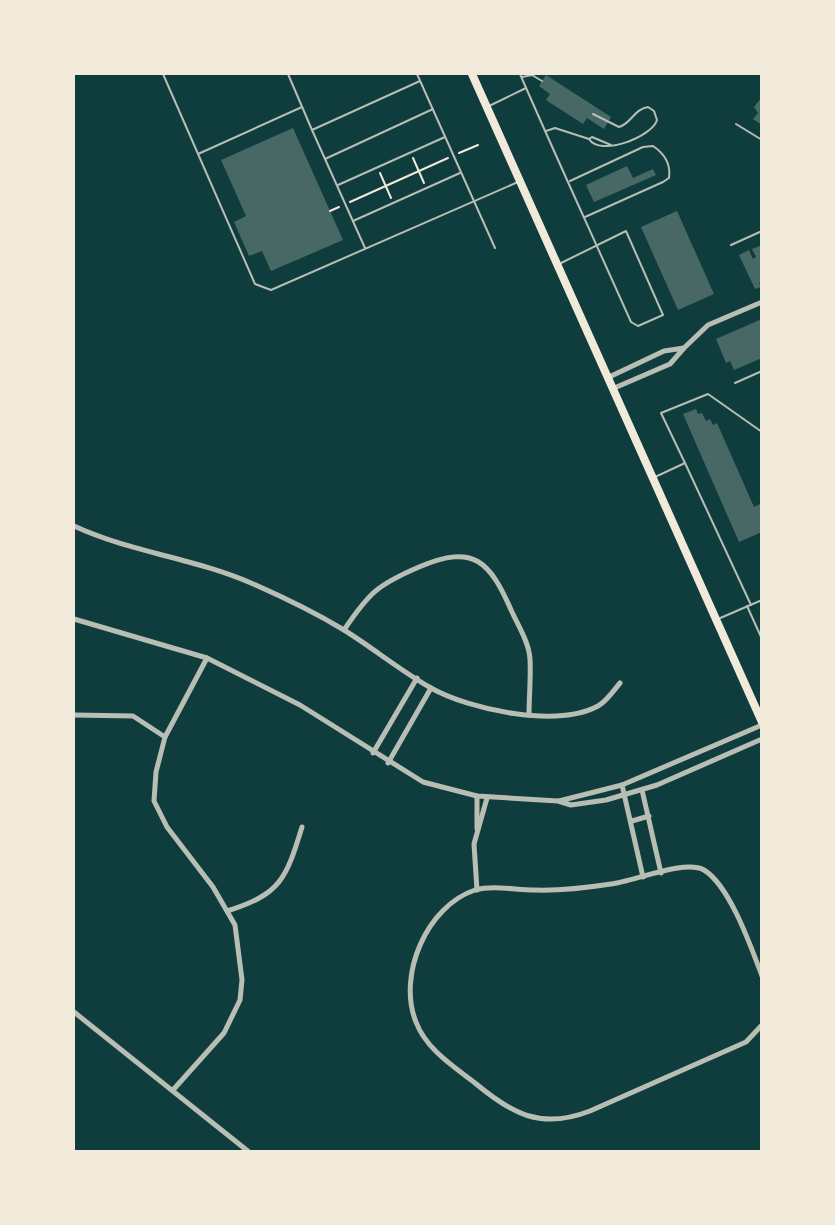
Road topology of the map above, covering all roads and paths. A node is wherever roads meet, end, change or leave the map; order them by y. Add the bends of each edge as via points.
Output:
1 (163, 74) edge
2 (288, 74) edge
3 (417, 74) edge
4 (472, 74) edge
5 (521, 75) edge
6 (420, 81) junction
7 (542, 81) dead end
8 (526, 88) junction
9 (302, 106) junction
10 (487, 107) junction
11 (433, 109) junction
12 (593, 114) dead end
13 (736, 124) dead end
14 (312, 130) junction
15 (546, 131) junction
16 (445, 137) junction
17 (589, 139) junction
18 (762, 140) edge
19 (478, 145) dead end
20 (611, 145) junction
21 (410, 153) junction
22 (198, 154) junction
23 (453, 156) junction
24 (325, 159) junction
25 (378, 167) junction
26 (418, 171) junction
27 (461, 172) junction
28 (520, 181) junction
29 (569, 182) junction
30 (337, 186) junction
31 (386, 186) junction
32 (426, 188) junction
33 (394, 203) junction
34 (474, 203) junction
35 (345, 204) junction
36 (330, 211) dead end
37 (585, 217) junction
38 (353, 221) junction
39 (762, 231) edge
40 (597, 245) junction
41 (731, 245) dead end
42 (365, 248) junction
43 (495, 248) dead end
44 (557, 265) junction
45 (762, 302) edge
46 (684, 348) junction
47 (657, 355) junction
48 (662, 367) junction
49 (762, 371) edge
50 (607, 378) junction
51 (735, 383) dead end
52 (612, 389) junction
53 (762, 432) edge
54 (685, 463) junction
55 (652, 478) junction
56 (74, 526) edge
57 (762, 600) edge
58 (749, 606) junction
59 (74, 619) edge
60 (716, 621) junction
61 (344, 630) junction
62 (762, 639) edge
63 (207, 657) junction
64 (417, 678) junction
65 (621, 683) dead end
66 (431, 688) junction
67 (529, 715) junction
68 (74, 716) edge
69 (762, 724) edge
70 (165, 737) junction
71 (762, 739) edge
72 (373, 753) junction
73 (388, 763) junction
74 (622, 785) junction
75 (642, 790) junction
76 (477, 796) junction
77 (625, 796) junction
78 (488, 798) junction
79 (558, 801) junction
80 (649, 816) junction
81 (632, 821) junction
82 (302, 827) dead end
83 (477, 829) junction
84 (661, 873) junction
85 (643, 877) junction
86 (477, 890) junction
87 (227, 911) junction
88 (762, 976) edge
89 (74, 1012) edge
90 (762, 1024) edge
91 (173, 1090) junction
92 (249, 1152) edge

1 - 22 lane
2 - 9 lane
3 - 6 lane
4 - 10 main road
5 - 7 lane
5 - 8 lane
6 - 11 lane
6 - 14 lane
8 - 10 lane
8 - 15 lane
9 - 14 lane
9 - 22 lane
10 - 28 main road
11 - 16 lane
11 - 24 lane
12 - 20 lane via 618,127 643,107 656,113 657,123 652,130
13 - 18 lane
14 - 24 lane
15 - 17 lane via 555,128
15 - 29 lane
16 - 21 lane
16 - 23 lane
17 - 20 lane
17 - 20 lane via 606,148
19 - 23 path
21 - 25 lane
21 - 26 path
22 - 42 lane via 255,284 271,290
23 - 26 path
23 - 27 lane
24 - 30 lane
25 - 30 lane
25 - 31 path
26 - 31 path
26 - 32 path
27 - 32 lane
27 - 34 lane
28 - 34 lane
28 - 44 main road
29 - 37 lane
29 - 37 lane via 643,147 653,146 663,153 669,178
30 - 35 lane
31 - 33 path
31 - 35 path
32 - 33 lane
33 - 38 lane
34 - 42 lane
34 - 43 lane
35 - 36 path
35 - 38 lane
37 - 40 lane
38 - 42 lane
39 - 41 lane
40 - 40 lane via 626,231 663,315 641,325 633,324
40 - 44 lane
44 - 50 main road
45 - 46 street via 708,325
46 - 47 street
46 - 48 street
47 - 48 street
47 - 50 street
48 - 52 street
49 - 51 lane
50 - 52 main road
52 - 55 main road
53 - 54 lane via 708,394 662,413
54 - 55 lane
54 - 58 lane
55 - 60 main road
56 - 61 street via 200,563 299,605
57 - 58 lane
58 - 60 lane
58 - 62 lane
59 - 63 street
60 - 69 main road
61 - 64 street
61 - 67 street via 380,585 450,556 471,558 494,577 528,648
63 - 70 street
63 - 72 street via 300,705
64 - 66 street
64 - 72 street
65 - 67 street via 600,705 568,714
66 - 67 street via 482,708
66 - 73 street
68 - 70 street via 133,716
69 - 74 street
70 - 87 street via 156,772 157,807
71 - 75 street
72 - 73 street
73 - 76 street via 423,782
74 - 77 street
74 - 79 street
75 - 77 street
75 - 80 street
76 - 78 street
76 - 83 street
77 - 79 street via 571,805
77 - 81 street
78 - 79 street
78 - 83 street
80 - 81 street
80 - 84 street
81 - 85 street
82 - 87 street via 294,853 274,890 254,903
83 - 86 street via 473,858
84 - 85 street
84 - 88 street via 702,869 717,882
85 - 86 street via 564,890
86 - 90 street via 445,908 428,933 411,973 415,1021 434,1050 494,1099 528,1117 572,1118 590,1111 746,1042
87 - 91 street via 239,939 240,1000 224,1033
89 - 91 street
91 - 92 street

